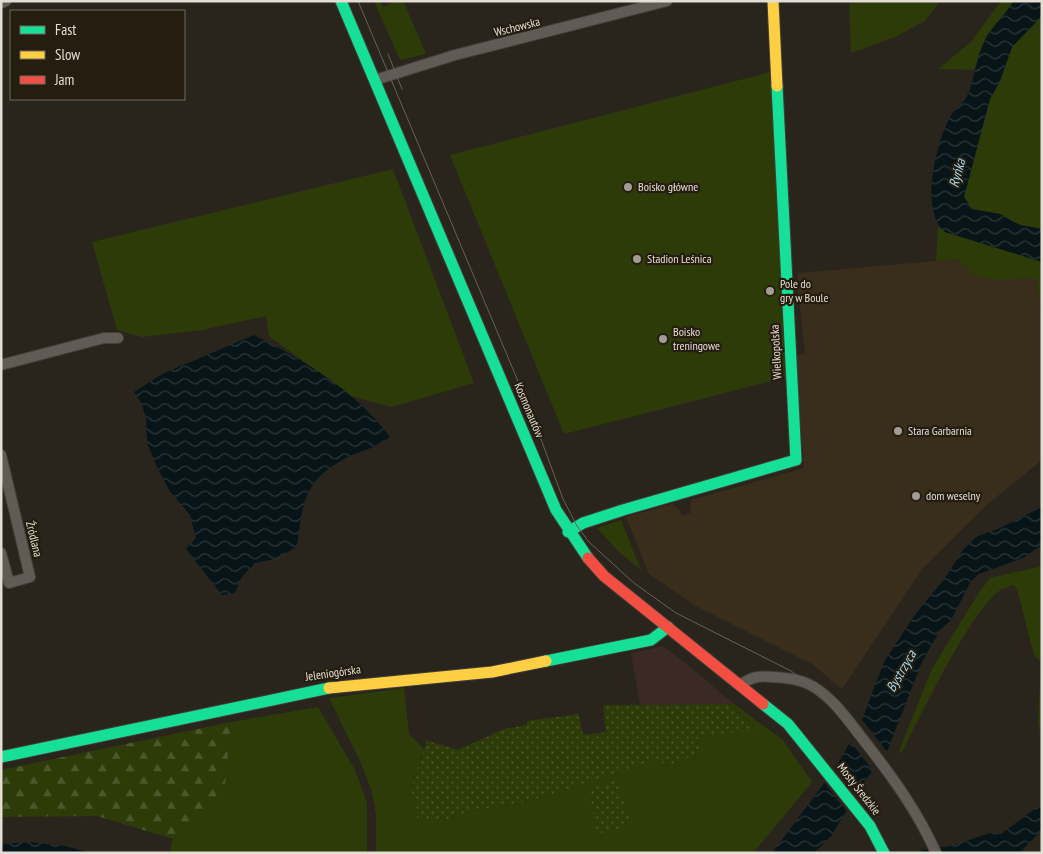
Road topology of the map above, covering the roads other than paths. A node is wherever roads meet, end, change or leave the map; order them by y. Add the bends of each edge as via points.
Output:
1 (6, 1) edge
2 (341, 1) edge
3 (666, 1) edge
4 (773, 1) edge
5 (1, 3) edge
6 (375, 80) junction
7 (118, 338) dead end
8 (1, 365) edge
9 (1, 455) edge
10 (568, 532) junction
11 (1, 553) edge
12 (668, 627) junction
13 (741, 685) junction
14 (808, 746) joint
15 (1, 757) edge
16 (883, 849) edge
17 (936, 853) edge

1 - 5 street
2 - 6 street, Kosmonautów
3 - 6 street, Wschowska
4 - 10 street, Wielkopolska via 796,460 623,510 583,523
6 - 10 street, Kosmonautów
7 - 8 street via 104,338
9 - 11 street, Źródlana via 30,577 9,583
10 - 12 street, Kosmonautów via 604,576
12 - 13 street, Kosmonautów
12 - 15 street, Jeleniogórska via 651,640 526,666 317,689
13 - 14 street, Kosmonautów via 783,719
13 - 17 street via 746,680 761,676 794,679 812,686 834,702 899,786
14 - 16 street, Mosty Średzkie via 870,826

